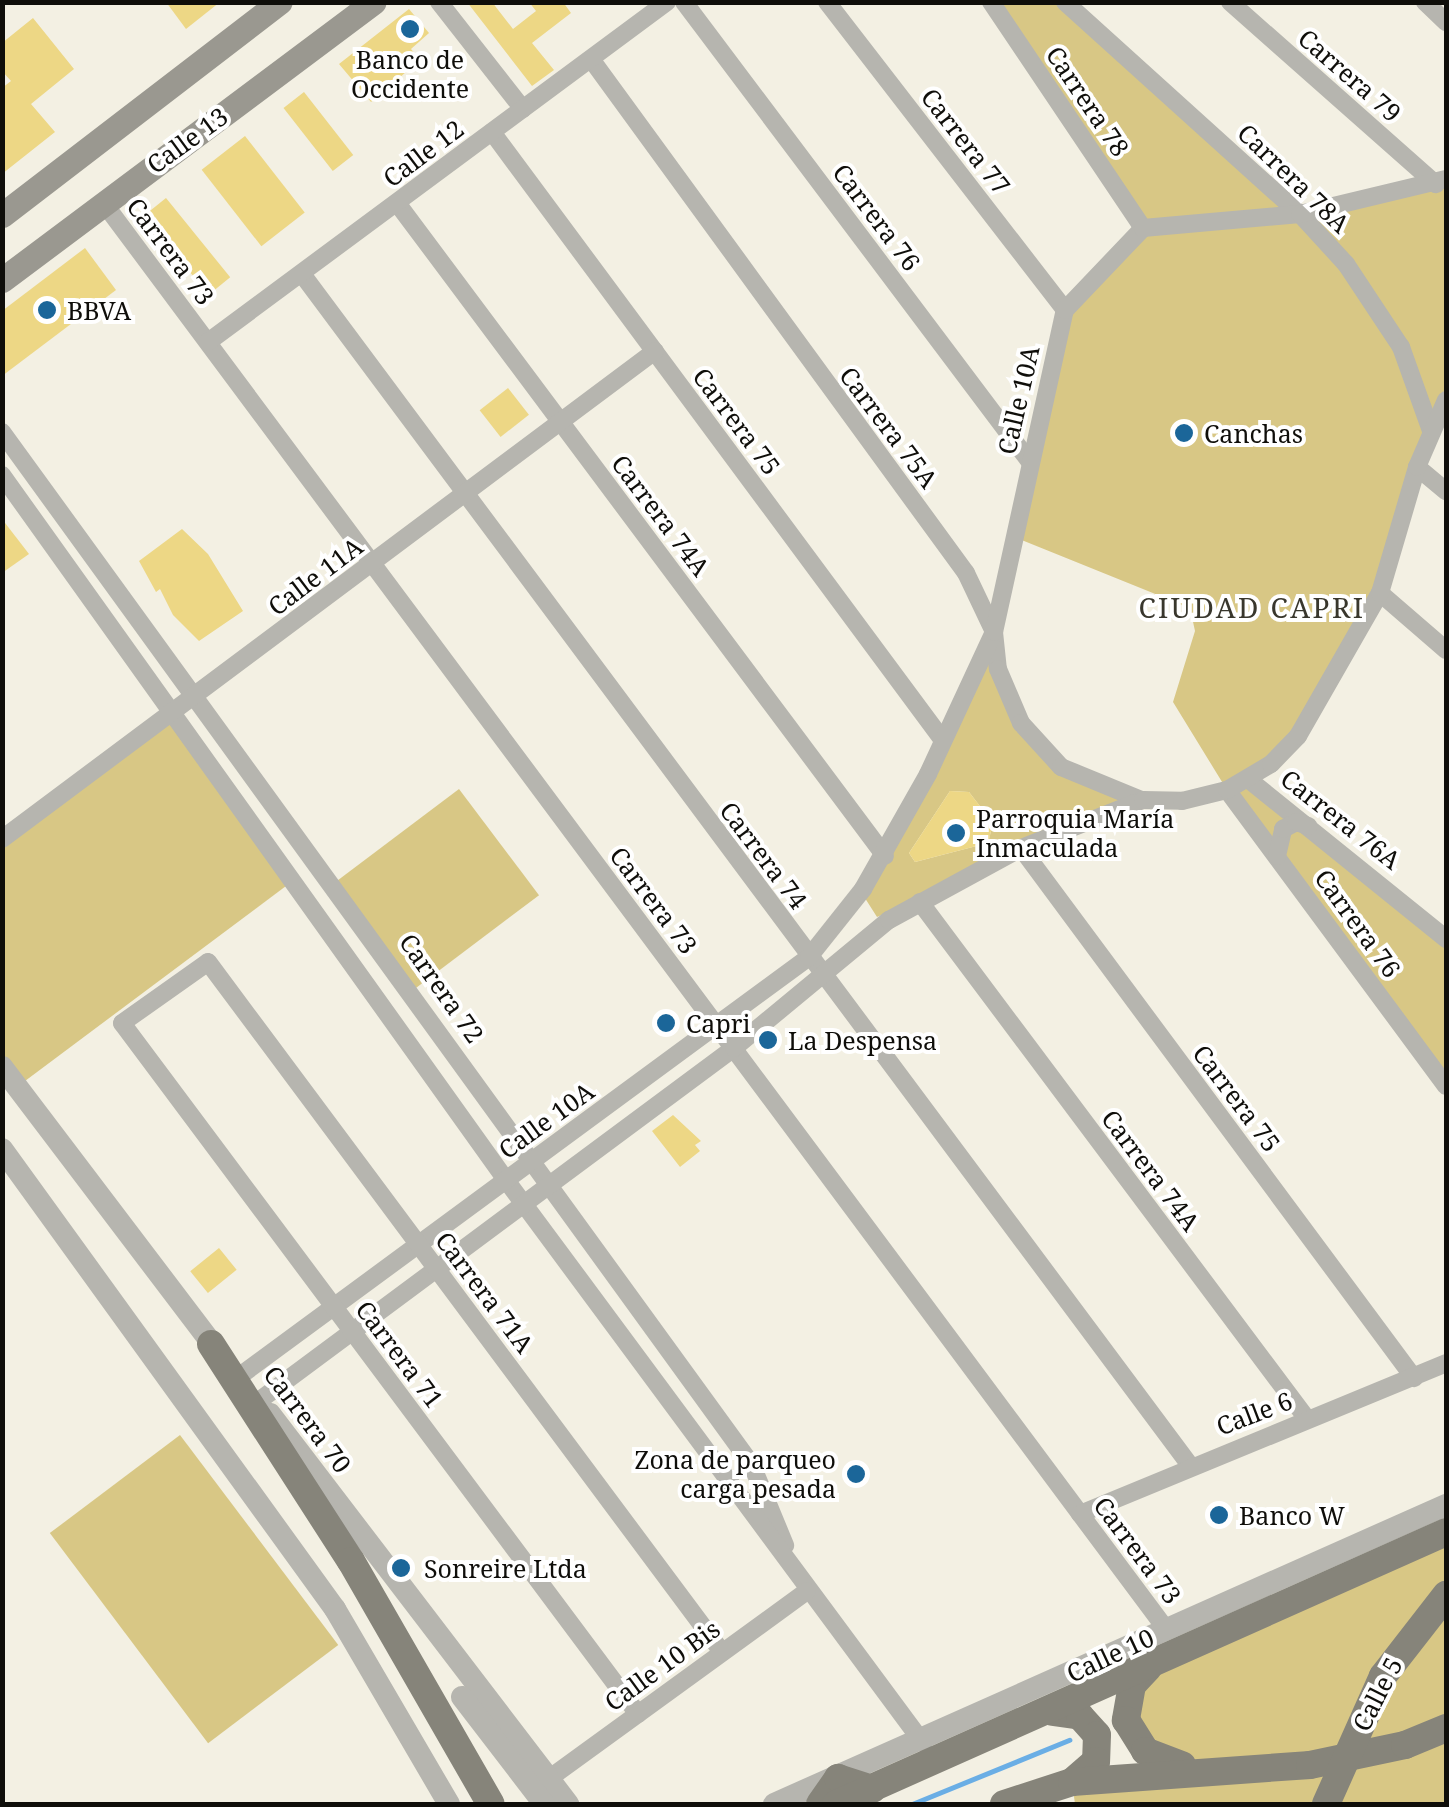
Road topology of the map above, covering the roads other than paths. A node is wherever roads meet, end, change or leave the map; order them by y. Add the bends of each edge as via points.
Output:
1 (374, 2) edge
2 (438, 2) edge
3 (667, 2) edge
4 (684, 2) edge
5 (828, 2) edge
6 (991, 2) edge
7 (1065, 2) edge
8 (1230, 2) edge
9 (1425, 2) edge
10 (274, 6) edge
11 (1446, 22) edge
12 (590, 59) junction
13 (523, 110) junction
14 (492, 132) junction
15 (1441, 182) edge
16 (103, 202) junction
17 (396, 203) junction
18 (1300, 214) junction
19 (2, 215) edge
20 (1143, 228) junction
21 (302, 274) junction
22 (2, 280) edge
23 (1065, 310) junction
24 (208, 342) junction
25 (655, 351) junction
26 (1446, 400) edge
27 (560, 422) junction
28 (1431, 431) junction
29 (2, 432) edge
30 (1030, 462) junction
31 (1417, 466) junction
32 (2, 476) edge
33 (1446, 491) edge
34 (465, 494) junction
35 (373, 564) junction
36 (1380, 593) junction
37 (994, 632) junction
38 (1446, 650) edge
39 (200, 696) junction
40 (174, 713) junction
41 (942, 739) junction
42 (1248, 779) junction
43 (1227, 790) junction
44 (1142, 800) junction
45 (1308, 826) junction
46 (2, 839) edge
47 (1021, 848) junction
48 (884, 856) junction
49 (1277, 856) junction
50 (863, 889) junction
51 (920, 902) junction
52 (889, 920) junction
53 (1446, 939) edge
54 (809, 957) junction
55 (822, 975) junction
56 (122, 1023) joint
57 (717, 1026) junction
58 (734, 1048) junction
59 (2, 1067) edge
60 (1446, 1086) edge
61 (2, 1149) edge
62 (532, 1161) junction
63 (506, 1180) junction
64 (550, 1186) junction
65 (524, 1205) junction
66 (419, 1245) junction
67 (437, 1269) junction
68 (334, 1307) junction
69 (353, 1332) junction
70 (210, 1344) junction
71 (1446, 1364) edge
72 (241, 1375) junction
73 (1414, 1378) junction
74 (260, 1400) junction
75 (1307, 1420) junction
76 (1189, 1464) junction
77 (1446, 1505) edge
78 (1080, 1514) junction
79 (1446, 1532) edge
80 (807, 1591) junction
81 (1446, 1596) edge
82 (1170, 1640) junction
83 (722, 1652) junction
84 (452, 1660) junction
85 (1053, 1712) junction
86 (638, 1714) junction
87 (1446, 1728) edge
88 (923, 1743) junction
89 (1203, 1768) junction
90 (548, 1780) junction
91 (1072, 1782) junction
92 (837, 1791) edge
93 (1010, 1803) edge
94 (449, 1804) edge
95 (491, 1804) edge
96 (544, 1804) edge
97 (568, 1804) edge
98 (774, 1804) edge
99 (820, 1804) edge
100 (1326, 1804) edge

1 - 16 main road, Calle 13
2 - 13 street
3 - 12 street, Calle 12
4 - 30 street, Carrera 76
5 - 23 street, Carrera 77
6 - 20 street, Carrera 78
7 - 18 street, Carrera 78A
8 - 15 street, Carrera 79
9 - 11 street
10 - 19 main road, Calle 13
12 - 13 street, Calle 12
12 - 37 street, Carrera 75A via 966,573
13 - 14 street, Calle 12
14 - 17 street, Calle 12
14 - 25 street, Carrera 75
15 - 18 street
16 - 22 main road, Calle 13
16 - 24 street, Carrera 73
17 - 21 street, Calle 12
17 - 27 street, Carrera 74A
18 - 20 street
18 - 28 street, Carrera 78A via 1346,264 1401,347
20 - 23 street
21 - 24 street, Calle 12
21 - 34 street, Carrera 74
23 - 30 street, Calle 10A
24 - 35 street, Carrera 73
25 - 27 street, Calle 11A
25 - 41 street, Carrera 75
26 - 28 street
27 - 34 street, Calle 11A
27 - 48 street, Carrera 74A
28 - 31 street
29 - 39 street, Carrera 72
30 - 37 street, Calle 10A
31 - 33 street
31 - 36 street
32 - 40 street, Carrera 72
34 - 35 street, Calle 11A
34 - 54 street, Carrera 74
35 - 39 street, Calle 11A
35 - 57 street, Carrera 73
36 - 38 street
36 - 42 street via 1298,736
37 - 41 street, Calle 10A
37 - 44 street, Carrera 75A via 1007,697 1039,747 1086,782
39 - 40 street, Calle 11A
39 - 62 street, Carrera 72
40 - 46 street, Calle 11A
40 - 63 street, Carrera 72
41 - 48 street, Calle 10A
42 - 43 street
42 - 45 street, Carrera 76A
43 - 44 street via 1182,801
43 - 49 street, Carrera 76
44 - 47 street
45 - 49 street via 1296,822 1283,829
45 - 53 street, Carrera 76A
47 - 51 street
47 - 73 street, Carrera 75
48 - 50 street, Calle 10A
49 - 60 street, Carrera 76
50 - 52 street via 871,913
50 - 54 street, Calle 10A
51 - 52 street
51 - 75 street, Carrera 74A
52 - 55 street
54 - 55 street, Carrera 74
54 - 57 street, Calle 10A
55 - 58 street
55 - 76 street, Carrera 74
56 - 66 street, Carrera 71A via 208,962
56 - 68 street, Carrera 71
57 - 58 street, Carrera 73
57 - 62 street, Calle 10A
58 - 64 street
58 - 78 street, Carrera 73
59 - 70 street, Carrera 70
61 - 94 street via 324,1594
62 - 63 street, Calle 10A
62 - 64 street, Carrera 72
63 - 65 street, Carrera 72
63 - 66 street, Calle 10A
64 - 65 street
64 - 80 street, Carrera 72 via 752,1464
65 - 67 street
65 - 80 street, Carrera 72
66 - 67 street, Carrera 71A
66 - 68 street, Calle 10A
67 - 69 street
67 - 83 street, Carrera 71A
68 - 69 street, Carrera 71
68 - 72 street, Calle 10A
69 - 74 street
69 - 86 street, Carrera 71
70 - 72 street, Carrera 70
70 - 95 main road via 352,1561
71 - 73 street, Calle 6
72 - 74 street, Carrera 70
73 - 75 street, Calle 6
74 - 84 street, Carrera 70
75 - 76 street, Calle 6
76 - 78 street, Calle 6
77 - 82 street, Calle 10
78 - 82 street, Carrera 73
79 - 82 main road, Calle 10
80 - 83 street, Calle 10 Bis
80 - 88 street, Carrera 72
81 - 100 main road, Calle 5, bridge via 1383,1676
82 - 85 main road, Calle 10
82 - 88 street, Calle 10
82 - 89 main road via 1132,1685 1126,1720 1145,1751
83 - 86 street, Calle 10 Bis
84 - 90 street, Carrera 70
84 - 96 street via 462,1696
85 - 91 main road via 1080,1716 1098,1735 1096,1761
85 - 92 main road, Calle 10 via 872,1789
86 - 90 street, Calle 10 Bis
87 - 89 main road via 1405,1745 1310,1765
88 - 92 street, Calle 10
89 - 91 main road
90 - 97 street, Carrera 70
91 - 93 main road
92 - 98 street, Calle 10
92 - 99 main road

